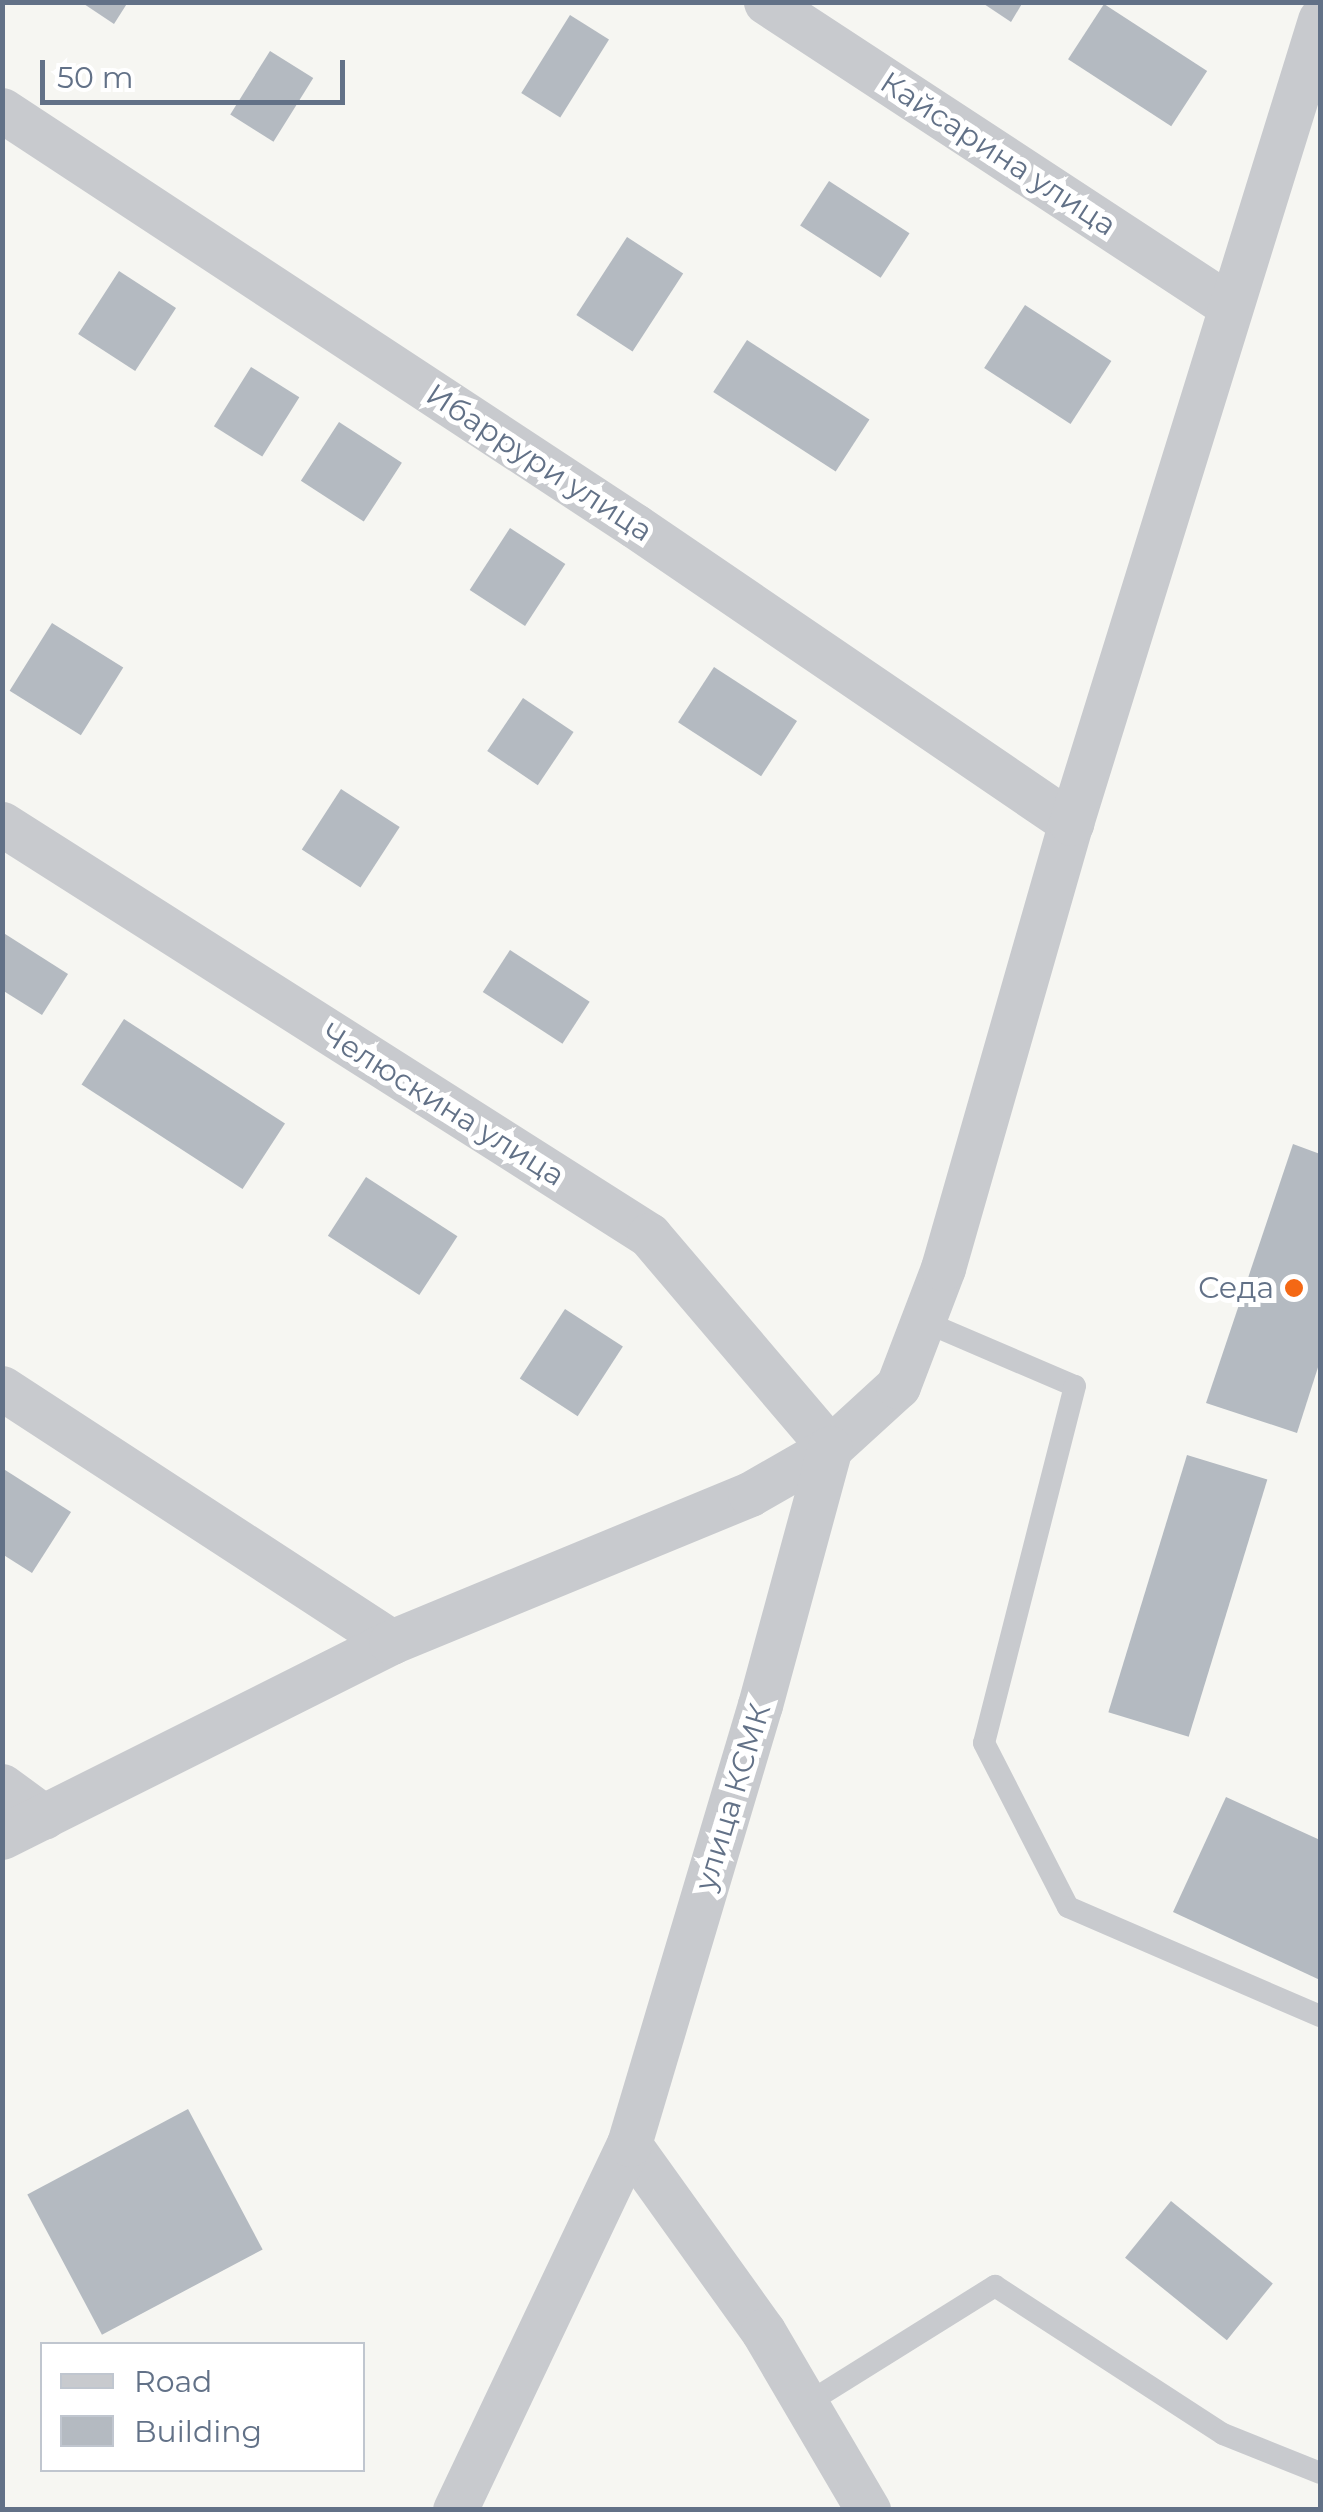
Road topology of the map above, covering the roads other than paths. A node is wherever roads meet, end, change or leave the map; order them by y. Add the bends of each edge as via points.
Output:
1 (766, 2) edge
2 (1320, 20) edge
3 (2, 110) edge
4 (1230, 306) junction
5 (1071, 822) junction
6 (2, 824) edge
7 (923, 1321) junction
8 (2, 1388) edge
9 (830, 1448) junction
10 (390, 1642) junction
11 (2, 1786) edge
12 (44, 1817) junction
13 (2, 1837) edge
14 (1320, 2016) edge
15 (630, 2144) junction
16 (806, 2404) junction
17 (1320, 2473) edge
18 (455, 2510) edge
19 (868, 2510) edge

1 - 4 street, Кайсарина улица
2 - 4 street
3 - 5 street, Ибаррури улица
4 - 5 street
5 - 7 street
6 - 9 street, Челюскина улица via 649,1235
7 - 9 street via 898,1386
7 - 14 lane via 1074,1386 984,1743 1068,1906
8 - 10 street
9 - 10 street via 750,1494
9 - 15 street, улица КСМК
10 - 12 street
11 - 12 street
12 - 13 street
15 - 16 street via 763,2331
15 - 18 street, улица КСМК
16 - 17 lane via 995,2286 1223,2434
16 - 19 street

